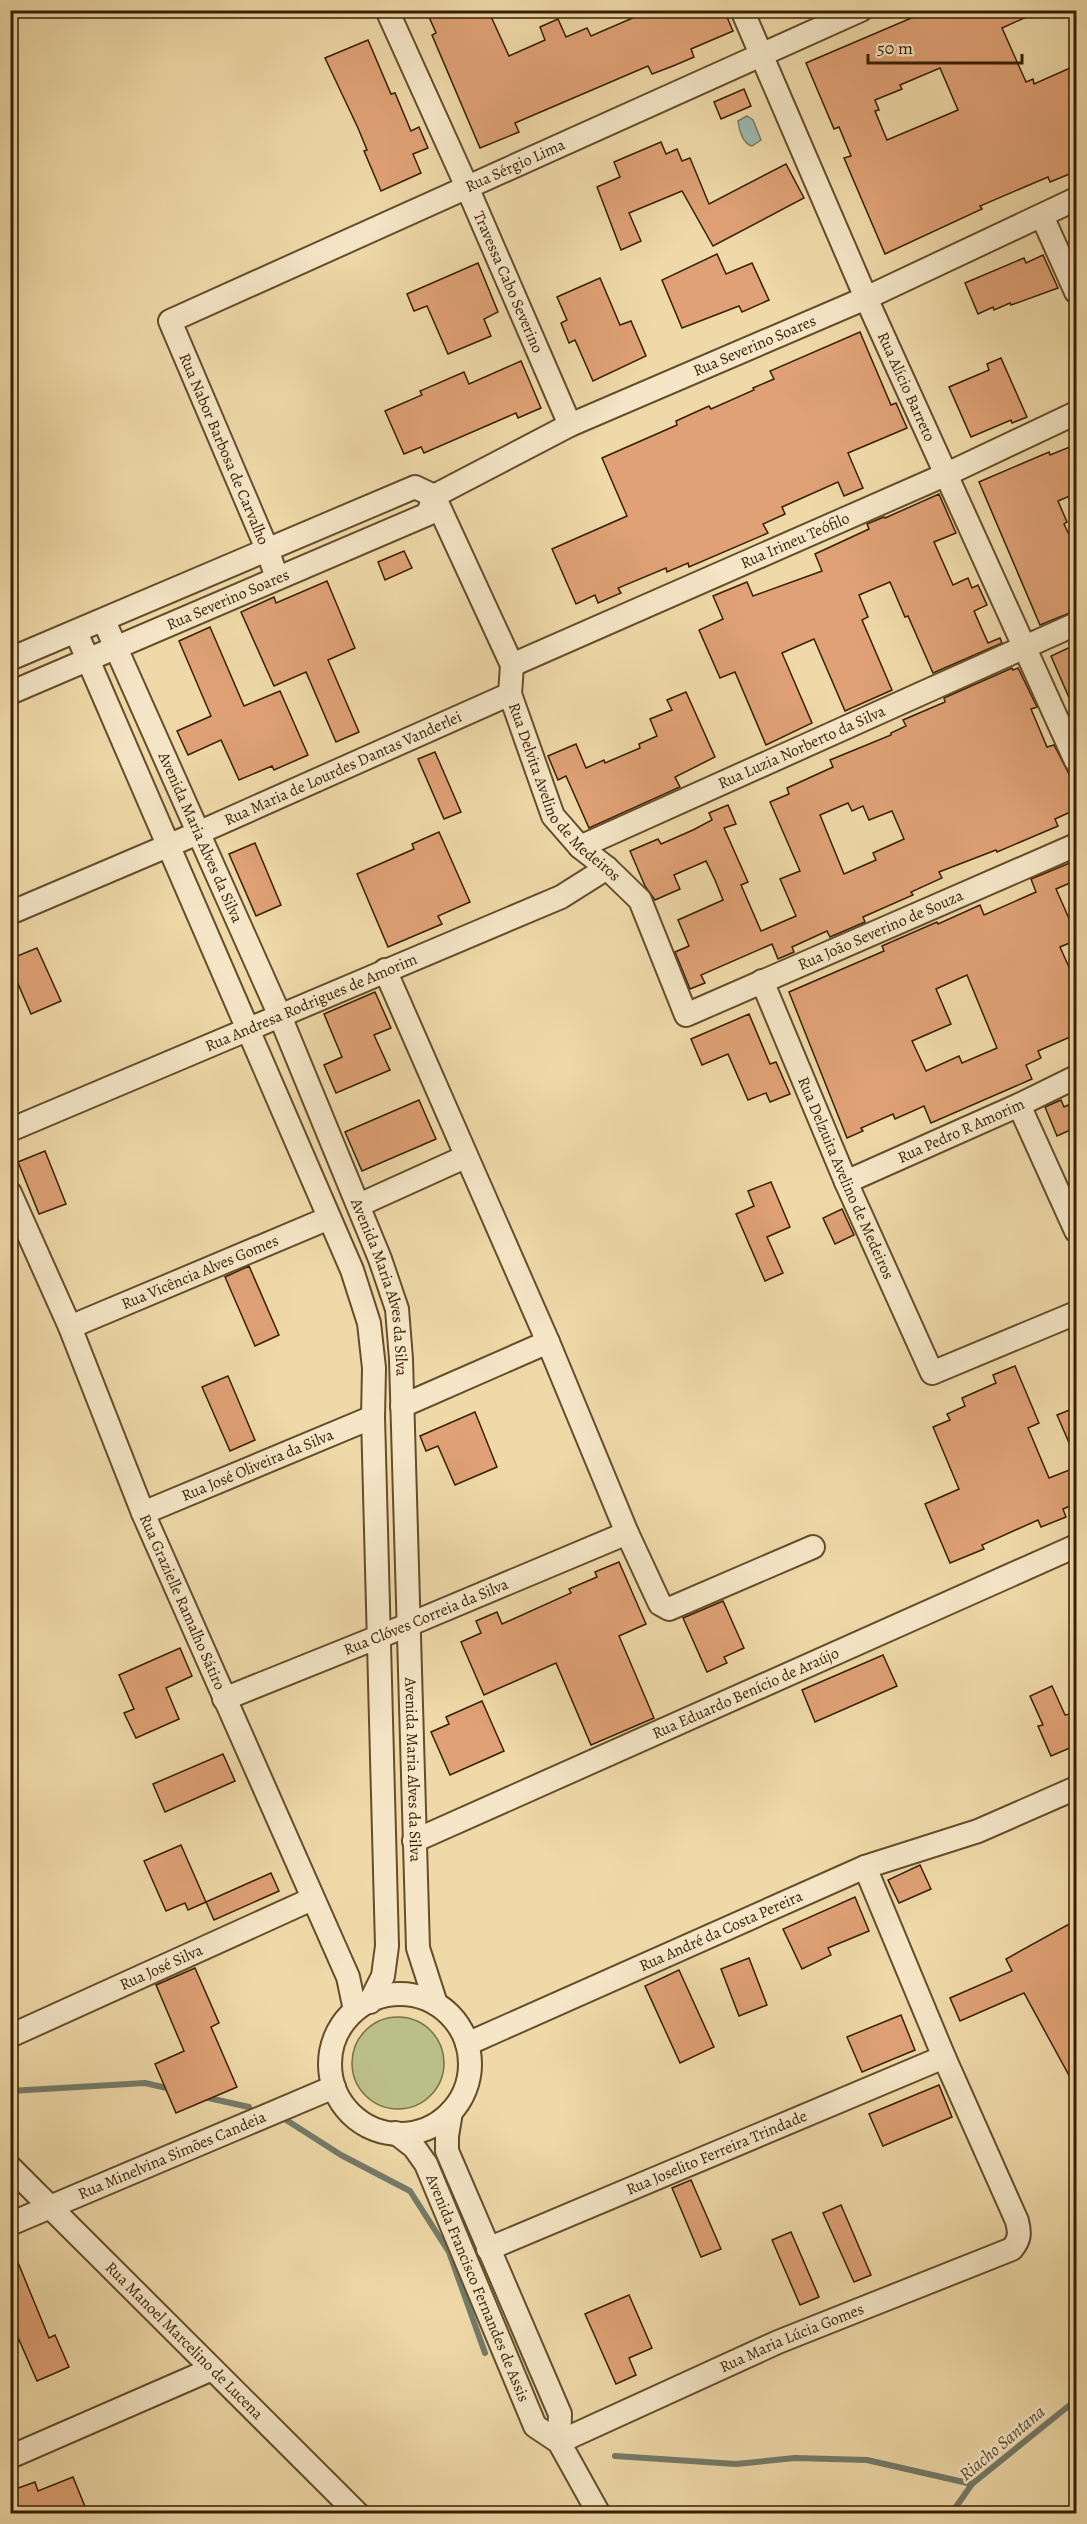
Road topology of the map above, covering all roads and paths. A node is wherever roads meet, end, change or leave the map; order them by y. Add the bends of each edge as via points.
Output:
1 (387, 10) edge
2 (742, 10) edge
3 (861, 10) edge
4 (760, 56) junction
5 (467, 188) junction
6 (1077, 200) edge
7 (1042, 216) junction
8 (1077, 292) edge
9 (866, 298) junction
10 (170, 321) joint
11 (1077, 413) edge
12 (570, 425) junction
13 (947, 474) junction
14 (434, 496) junction
15 (267, 549) junction
16 (277, 578) junction
17 (104, 621) junction
18 (1077, 624) edge
19 (76, 632) junction
20 (1024, 647) junction
21 (116, 648) junction
22 (10, 659) edge
23 (90, 660) junction
24 (513, 665) junction
25 (10, 693) edge
26 (510, 694) junction
27 (1077, 761) edge
28 (198, 833) junction
29 (1077, 845) edge
30 (167, 846) junction
31 (580, 847) junction
32 (607, 868) junction
33 (10, 913) edge
34 (385, 970) junction
35 (762, 981) junction
36 (686, 1015) joint
37 (280, 1016) junction
38 (249, 1029) junction
39 (1077, 1077) edge
40 (1019, 1106) junction
41 (10, 1130) edge
42 (465, 1157) junction
43 (846, 1182) junction
44 (10, 1193) edge
45 (359, 1205) junction
46 (329, 1218) junction
47 (1077, 1231) edge
48 (1077, 1313) edge
49 (70, 1327) junction
50 (548, 1342) junction
51 (402, 1406) junction
52 (373, 1417) junction
53 (143, 1513) junction
54 (627, 1533) junction
55 (1077, 1546) edge
56 (813, 1547) dead end
57 (408, 1625) junction
58 (379, 1636) junction
59 (224, 1699) junction
60 (1077, 1788) edge
61 (414, 1841) junction
62 (865, 1867) junction
63 (312, 1899) junction
64 (436, 2004) junction
65 (363, 2006) junction
66 (10, 2036) edge
67 (467, 2044) junction
68 (944, 2057) junction
69 (334, 2087) junction
70 (451, 2112) junction
71 (396, 2133) junction
72 (10, 2167) edge
73 (48, 2206) junction
74 (10, 2224) edge
75 (488, 2249) junction
76 (212, 2369) junction
77 (559, 2442) junction
78 (10, 2457) edge
79 (358, 2514) edge
80 (599, 2514) edge

1 - 5 street, Travessa Cabo Severino
2 - 4 street, Rua Alício Barreto
3 - 4 street, Rua Sérgio Lima
4 - 5 street, Rua Sérgio Lima
4 - 9 street, Rua Alício Barreto
5 - 10 street, Rua Sérgio Lima
5 - 12 street, Travessa Cabo Severino
6 - 7 street, Rua Severino Soares
7 - 8 street
7 - 9 street, Rua Severino Soares
9 - 12 street, Rua Severino Soares
9 - 13 street, Rua Alício Barreto
10 - 15 street, Rua Nabor Barbosa de Carvalho
11 - 13 street, Rua Irineu Teófilo
12 - 14 street, Rua Severino Soares
13 - 20 street, Rua Alício Barreto
13 - 24 street, Rua Irineu Teófilo
14 - 15 street, Rua Severino Soares via 415,487
14 - 16 street, Rua Severino Soares via 428,514
14 - 24 street
15 - 16 street, Rua Nabor Barbosa de Carvalho
15 - 17 street, Rua Severino Soares
16 - 21 street, Rua Severino Soares
17 - 19 street, Rua Severino Soares
17 - 21 street, Avenida Maria Alves da Silva
18 - 20 street, Rua Luzia Norberto da Silva
19 - 22 street, Rua Severino Soares
19 - 23 street, Avenida Maria Alves da Silva
20 - 27 street, Rua Alício Barreto
20 - 31 street, Rua Luzia Norberto da Silva
21 - 23 street, Rua Severino Soares
21 - 28 street, Avenida Maria Alves da Silva
23 - 25 street, Rua Severino Soares
23 - 30 street, Avenida Maria Alves da Silva
24 - 26 street, Rua Delvita Avelino de Medeiros
26 - 28 street, Rua Maria de Lourdes Dantas Vanderlei
26 - 31 street, Rua Delvita Avelino de Medeiros via 553,816
28 - 30 street, Rua Maria de Lourdes Dantas Vanderlei
28 - 37 street, Avenida Maria Alves da Silva
29 - 35 street, Rua João Severino de Souza
30 - 33 street, Rua Maria de Lourdes Dantas Vanderlei
30 - 38 street, Avenida Maria Alves da Silva
31 - 32 street, Rua Delvita Avelino de Medeiros
32 - 34 street, Rua Andresa Rodrigues de Amorim via 561,897
32 - 36 street, Rua Delvita Avelino de Medeiros via 640,900
34 - 37 street, Rua Andresa Rodrigues de Amorim
34 - 42 street
35 - 36 street, Rua João Severino de Souza
35 - 43 street, Rua Delzuita Avelino de Medeiros
37 - 38 street, Rua Andresa Rodrigues de Amorim
37 - 45 street, Avenida Maria Alves da Silva
38 - 41 street, Rua Andresa Rodrigues de Amorim
38 - 46 street, Avenida Maria Alves da Silva
39 - 40 street, Rua Pedro R Amorim
40 - 43 street, Rua Pedro R Amorim
40 - 47 street
42 - 45 street
42 - 50 street
43 - 48 street, Rua Delzuita Avelino de Medeiros via 932,1373
44 - 49 street, Rua Grazielle Ramalho Sátiro
45 - 51 street, Avenida Maria Alves da Silva via 397,1309
46 - 49 street, Rua Vicência Alves Gomes
46 - 52 street, Avenida Maria Alves da Silva via 369,1323 374,1368
49 - 53 street, Rua Grazielle Ramalho Sátiro
50 - 51 street
50 - 54 street
51 - 57 street, Avenida Maria Alves da Silva
52 - 53 street, Rua José Oliveira da Silva
52 - 58 street, Avenida Maria Alves da Silva
53 - 59 street, Rua Grazielle Ramalho Sátiro
54 - 56 street via 660,1604 669,1609
54 - 57 street, Rua Clóves Correia da Silva
55 - 61 street, Rua Eduardo Benício de Araújo
57 - 58 street, Rua Clóves Correia da Silva
57 - 61 street, Avenida Maria Alves da Silva
58 - 59 street, Rua Clóves Correia da Silva
58 - 65 street, Avenida Maria Alves da Silva via 387,1946 383,1976
59 - 63 street, Rua Grazielle Ramalho Sátiro
60 - 62 street, Rua André da Costa Pereira via 978,1831
61 - 64 street, Avenida Maria Alves da Silva via 418,1948
62 - 67 street, Rua André da Costa Pereira
62 - 68 street
63 - 65 street, Rua Grazielle Ramalho Sátiro
63 - 66 street, Rua José Silva
64 - 65 street via 418,1996 399,1994
64 - 67 street via 452,2016
65 - 69 street via 338,2032 330,2069
67 - 70 street via 471,2069 466,2088
68 - 75 street, Rua Joselito Ferreira Trindade
68 - 77 street, Rua Maria Lúcia Gomes via 1020,2232 1012,2248 778,2342
69 - 71 street via 342,2104 355,2117 370,2128
69 - 73 street, Rua Minelvina Simões Candeia
70 - 71 street via 426,2129
70 - 75 street, Avenida Francisco Fernandes de Assis via 447,2151
71 - 77 street, Avenida Francisco Fernandes de Assis via 414,2147 426,2164 535,2426
72 - 73 street, Rua Manoel Marcelino de Lucena
73 - 74 street, Rua Minelvina Simões Candeia
73 - 76 street, Rua Manoel Marcelino de Lucena
75 - 77 street, Avenida Francisco Fernandes de Assis via 560,2414
76 - 78 street
76 - 79 street, Rua Manoel Marcelino de Lucena
77 - 80 street, Avenida Francisco Fernandes de Assis

